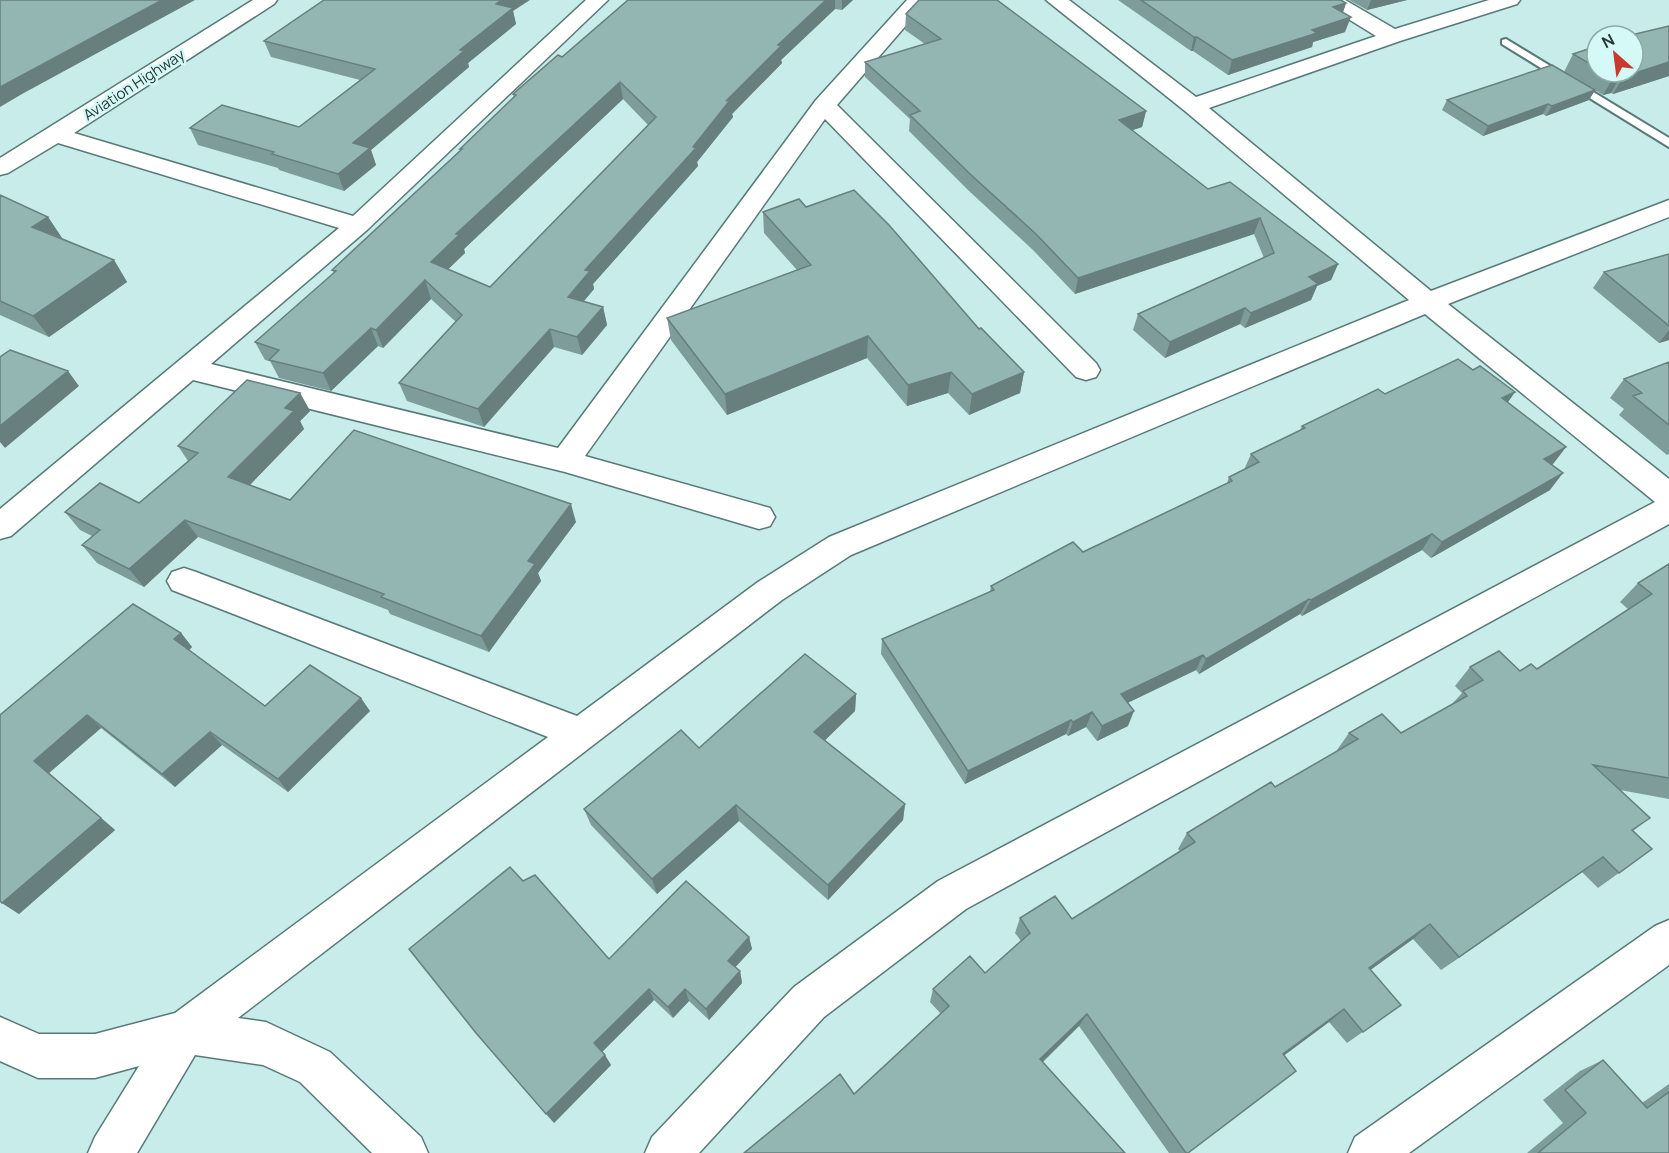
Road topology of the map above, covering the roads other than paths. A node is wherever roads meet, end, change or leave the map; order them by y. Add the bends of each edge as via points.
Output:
1 (267, 0) edge
2 (598, 0) edge
3 (918, 0) edge
4 (1056, 0) edge
5 (1331, 0) edge
6 (1510, 0) edge
7 (1393, 37) junction
8 (1506, 42) dead end
9 (824, 105) junction
10 (1193, 106) junction
11 (55, 135) junction
12 (1669, 143) edge
13 (0, 168) edge
14 (1669, 208) edge
15 (358, 225) junction
16 (1428, 302) junction
17 (189, 369) junction
18 (1086, 370) dead end
19 (565, 461) junction
20 (1669, 496) edge
21 (1669, 509) edge
22 (759, 517) dead end
23 (0, 527) edge
24 (184, 581) dead end
25 (580, 733) junction
26 (1669, 940) edge
27 (185, 1032) junction
28 (0, 1040) edge
29 (111, 1153) edge
30 (405, 1153) edge
31 (668, 1153) edge
32 (1371, 1153) edge

1 - 11 street, Aviation Highway
2 - 15 street
3 - 9 street
4 - 10 street
5 - 7 street
6 - 7 street
7 - 10 street
8 - 12 lane
9 - 18 street
9 - 19 street
10 - 16 street
11 - 13 street, Aviation Highway
11 - 15 street
14 - 16 street
15 - 17 street
16 - 20 street
16 - 25 street via 840,546 770,591
17 - 19 street
17 - 23 street
19 - 22 street
21 - 31 street via 952,895 809,1002
24 - 25 street
25 - 27 street
26 - 32 street
27 - 28 street via 95,1056 38,1056
27 - 29 street
27 - 30 street via 266,1044 315,1067

